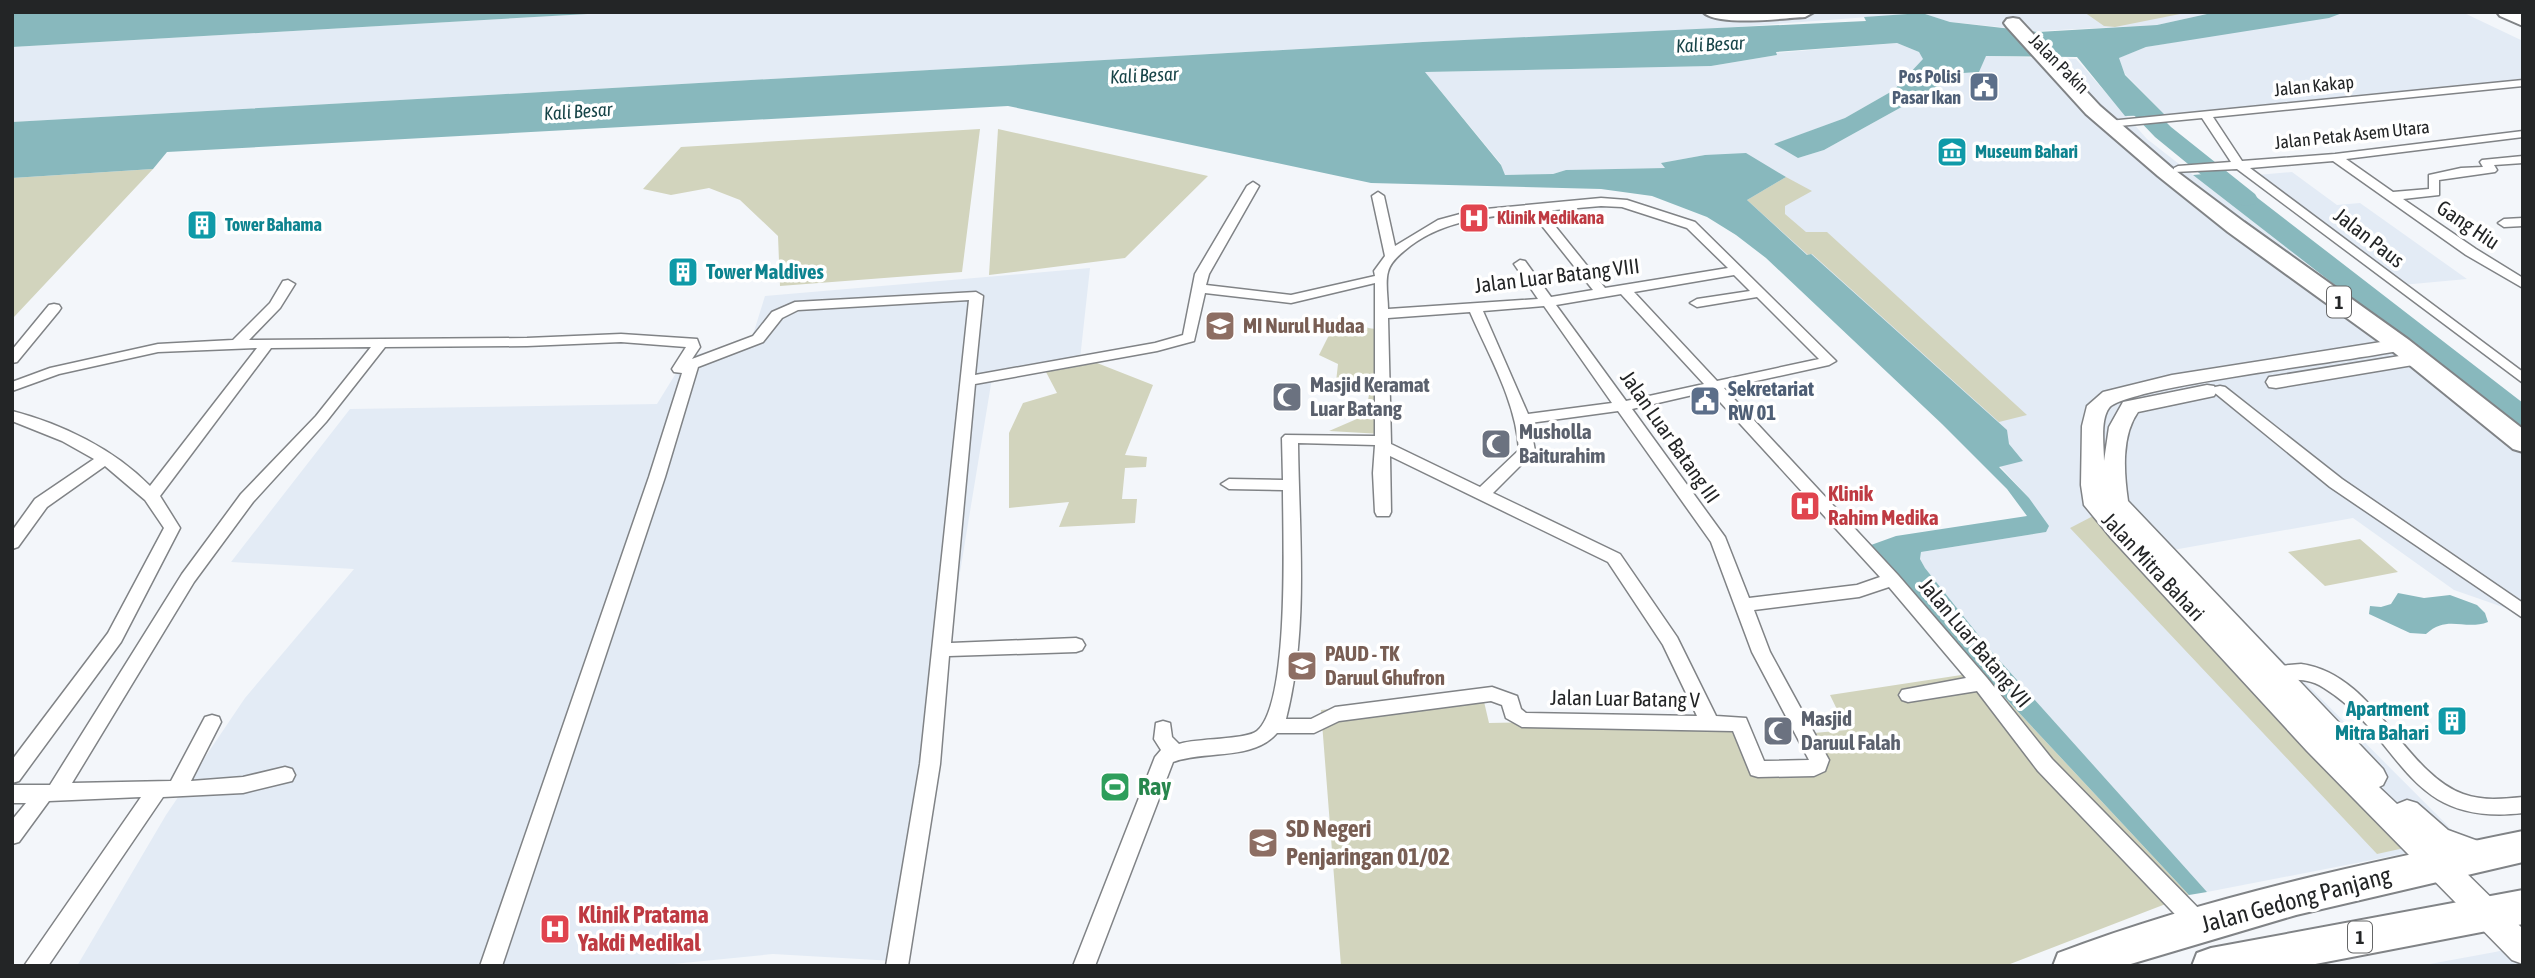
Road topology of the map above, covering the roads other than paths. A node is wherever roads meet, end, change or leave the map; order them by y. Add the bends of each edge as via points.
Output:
1 (1805, 12) edge
2 (1996, 12) edge
3 (2506, 12) edge
4 (1720, 14) edge
5 (2523, 20) edge
6 (2523, 83) edge
7 (2206, 115) junction
8 (2118, 123) junction
9 (2523, 134) edge
10 (2493, 138) junction
11 (2335, 157) junction
12 (2523, 157) edge
13 (2237, 163) junction
14 (2181, 170) junction
15 (1253, 186) dead end
16 (1378, 196) dead end
17 (2392, 196) junction
18 (1535, 209) junction
19 (2523, 222) edge
20 (2504, 223) dead end
21 (2261, 243) junction
22 (1391, 256) junction
23 (1520, 264) dead end
24 (1736, 271) junction
25 (1381, 278) junction
26 (288, 284) dead end
27 (2523, 284) edge
28 (1199, 288) junction
29 (1625, 290) junction
30 (1760, 293) junction
31 (1602, 294) junction
32 (1547, 302) junction
33 (1697, 303) dead end
34 (1475, 307) junction
35 (54, 308) dead end
36 (1382, 314) junction
37 (382, 342) junction
38 (268, 343) junction
39 (237, 344) junction
40 (2409, 352) junction
41 (12, 359) edge
42 (1829, 362) joint
43 (2523, 379) edge
44 (969, 381) junction
45 (685, 383) junction
46 (2230, 383) junction
47 (12, 387) edge
48 (1717, 387) junction
49 (2178, 388) junction
50 (1623, 406) junction
51 (12, 416) edge
52 (1524, 419) junction
53 (2523, 443) edge
54 (1384, 444) junction
55 (104, 459) junction
56 (1228, 484) dead end
57 (1290, 485) junction
58 (1483, 493) junction
59 (151, 496) junction
60 (1383, 512) dead end
61 (12, 543) edge
62 (1892, 579) junction
63 (1743, 605) junction
64 (2523, 612) edge
65 (1076, 646) dead end
66 (942, 650) junction
67 (2273, 672) junction
68 (1981, 683) junction
69 (1908, 695) dead end
70 (212, 722) dead end
71 (1710, 724) junction
72 (1273, 726) junction
73 (1163, 728) dead end
74 (2327, 741) junction
75 (1174, 752) junction
76 (12, 775) edge
77 (285, 775) dead end
78 (167, 788) junction
79 (12, 793) edge
80 (49, 794) junction
81 (2523, 804) edge
82 (12, 836) edge
83 (2523, 846) edge
84 (2479, 854) junction
85 (2438, 863) junction
86 (2506, 911) edge
87 (2200, 925) junction
88 (2523, 950) edge
89 (35, 966) edge
90 (491, 966) edge
91 (897, 966) edge
92 (1084, 966) edge
93 (2073, 966) edge
94 (2211, 966) edge

1 - 4 highway
2 - 8 highway, Jalan Pakin / 1 via 2016,25
3 - 5 highway
6 - 7 street, Jalan Kakap
7 - 8 street, Jalan Kakap
7 - 13 street, Jalan Paus
8 - 14 highway, Jalan Pakin / 1
8 - 21 highway, Jalan Pakin / 1 via 2226,220
9 - 10 street, Jalan Petak Asem Utara
10 - 11 street, Jalan Petak Asem Utara
10 - 12 street
11 - 13 street, Jalan Petak Asem Utara
11 - 17 street, Gang Hiu
12 - 17 street, Gang Hiu via 2486,162 2491,170 2433,178 2435,192
13 - 14 street, Jalan Petak Asem Utara
13 - 43 street, Jalan Paus
14 - 21 highway, Jalan Pakin / 1
15 - 28 street via 1202,274
16 - 22 street
17 - 27 street, Gang Hiu
18 - 22 street via 1475,214 1442,223 1423,230
18 - 24 street via 1612,202 1644,209 1691,225
18 - 31 street
19 - 20 street
21 - 40 highway, Jalan Pakin / 1
22 - 25 street
23 - 32 street, Jalan Luar Batang III
24 - 29 street, Jalan Luar Batang VIII
24 - 30 street
25 - 28 street via 1303,298
25 - 36 street
26 - 39 street via 275,305
28 - 44 street via 1191,332 1185,341
29 - 31 street, Jalan Luar Batang VIII
29 - 48 street, Jalan Luar Batang VII
30 - 33 street
30 - 42 street
31 - 32 street, Jalan Luar Batang VIII
32 - 34 street, Jalan Luar Batang VIII
32 - 50 street, Jalan Luar Batang III
34 - 36 street, Jalan Luar Batang VIII
34 - 52 street
35 - 41 street
36 - 54 street
37 - 38 street
37 - 45 street via 621,338 692,342 678,370
37 - 80 street via 321,419 247,498 188,578
38 - 39 street
38 - 59 street
39 - 47 street via 149,349 55,371
40 - 46 street, Jalan Mitra Bahari
40 - 53 highway, Jalan Pakin / 1
42 - 48 street
44 - 45 street via 976,296 795,306 777,315 758,339 692,364
44 - 66 street
45 - 90 street
46 - 49 street, Jalan Mitra Bahari
46 - 64 street via 2336,483
48 - 50 street
48 - 62 street, Jalan Luar Batang VII
49 - 67 street, Jalan Mitra Bahari via 2131,407 2123,415 2113,476 2118,503
49 - 74 street, Jalan Mitra Bahari via 2110,397 2098,406 2091,460 2096,505
50 - 52 street
50 - 63 street, Jalan Luar Batang III via 1719,541
51 - 55 street via 43,424
52 - 58 street via 1527,451
54 - 57 street, Jalan Luar Batang V via 1292,436
54 - 58 street, Jalan Luar Batang V
54 - 60 street
55 - 59 street
55 - 61 street via 41,503
56 - 57 street
57 - 72 street, Jalan Luar Batang V via 1292,618 1282,697
58 - 71 street, Jalan Luar Batang V via 1615,558 1671,642
59 - 76 street via 172,528 115,637
62 - 63 street via 1859,591
62 - 68 street, Jalan Luar Batang VII
63 - 71 street, Jalan Luar Batang III via 1761,652 1818,765 1758,769 1739,723
65 - 66 street
66 - 91 street via 930,764
67 - 74 street, Jalan Mitra Bahari
67 - 81 street via 2300,670 2318,675 2351,699 2433,788 2448,797 2493,809
68 - 69 street
68 - 87 street, Jalan Luar Batang VII via 2045,765
70 - 78 street
71 - 72 street, Jalan Luar Batang V via 1522,720 1513,713 1510,701 1492,694 1335,715 1314,726
72 - 75 street via 1252,742
73 - 75 street via 1163,739
74 - 84 street, Jalan Mitra Bahari via 2426,831
74 - 85 street, Jalan Mitra Bahari
75 - 92 street via 1165,757
77 - 78 street via 255,785
78 - 80 street
78 - 89 street
79 - 80 street
80 - 82 street
83 - 84 highway, Jalan Gedong Panjang
84 - 85 highway, Jalan Gedong Panjang
85 - 86 main road
85 - 87 highway, Jalan Gedong Panjang
86 - 88 street
86 - 94 highway, Jalan Gedong Panjang / 1
87 - 93 highway, Jalan Gedong Panjang

